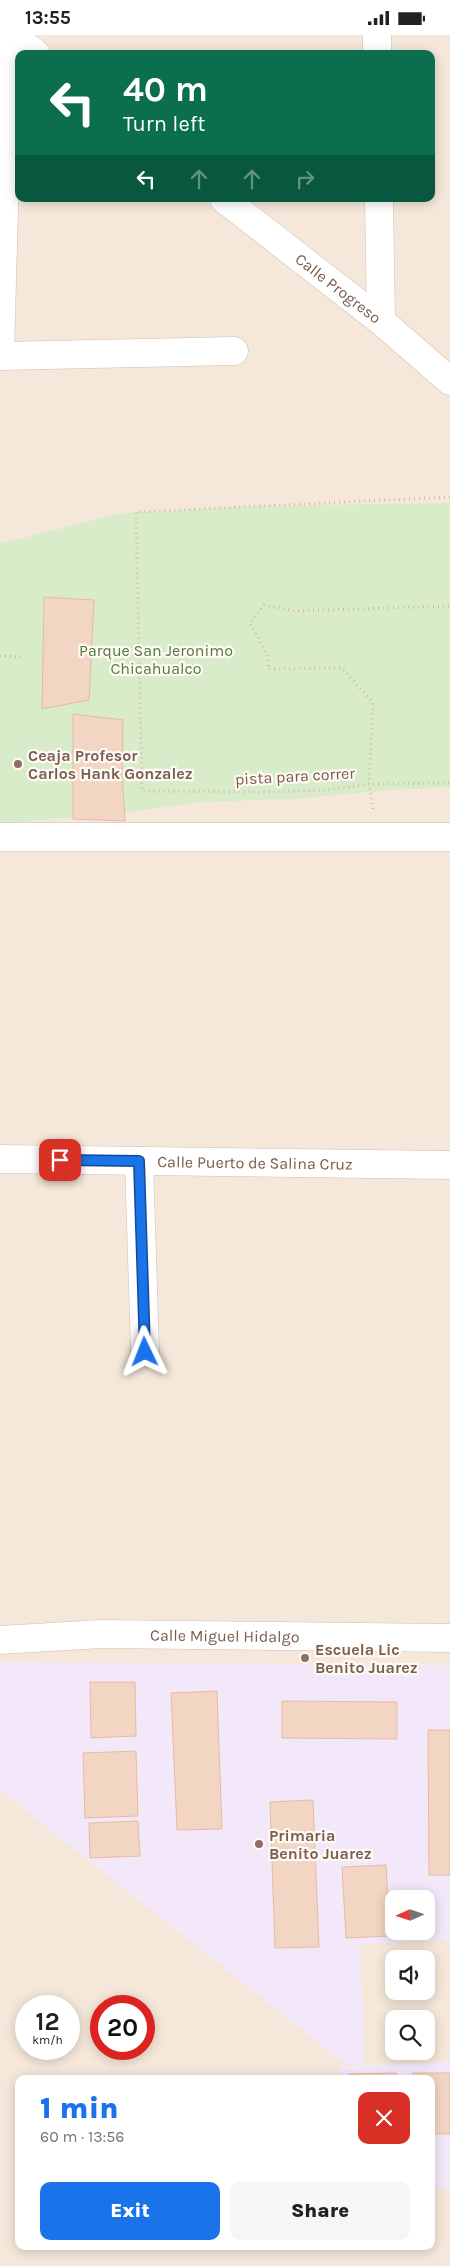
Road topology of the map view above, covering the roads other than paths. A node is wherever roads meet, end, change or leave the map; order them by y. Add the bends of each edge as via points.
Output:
1 (10, 35) edge
2 (377, 35) edge
3 (31, 50) edge
4 (377, 50) edge
5 (3, 137) edge
6 (228, 202) edge
7 (379, 202) edge
8 (381, 321) junction
9 (0, 351) edge
10 (234, 351) dead end
11 (0, 356) edge
12 (450, 381) edge
13 (0, 837) edge
14 (450, 837) edge
15 (0, 1159) edge
16 (139, 1161) junction
17 (450, 1165) edge
18 (145, 1352) dead end
19 (450, 1638) edge
20 (0, 1640) edge

1 - 3 street
1 - 5 street
2 - 4 street
5 - 9 street
6 - 8 street, Calle Progreso
7 - 8 street
8 - 12 street, Calle Progreso
10 - 11 street
13 - 14 street
15 - 16 street, Calle Puerto de Salina Cruz
16 - 17 street, Calle Puerto de Salina Cruz
16 - 18 street
19 - 20 street, Calle Miguel Hidalgo via 101,1634

